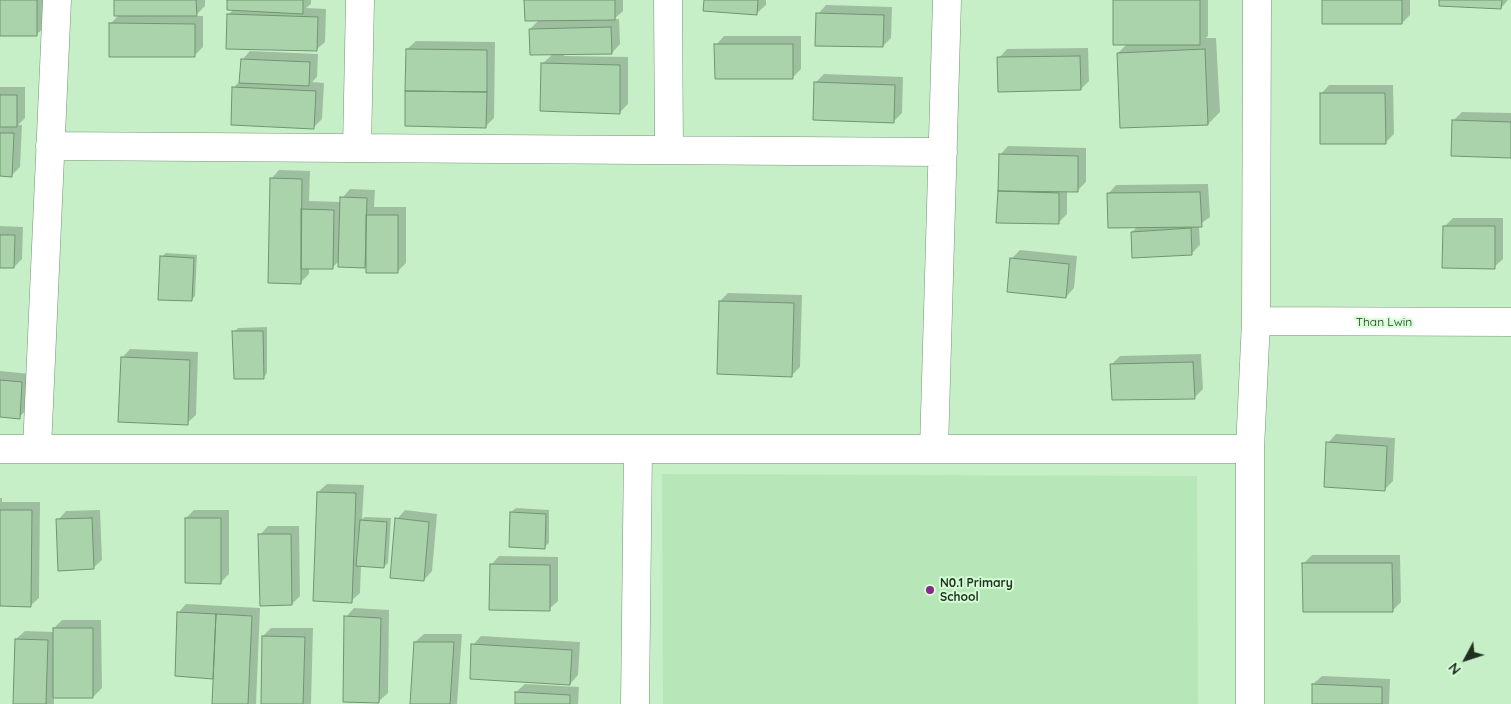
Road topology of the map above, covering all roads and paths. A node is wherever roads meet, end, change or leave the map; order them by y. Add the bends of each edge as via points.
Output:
1 (57, 0) edge
2 (360, 0) edge
3 (668, 0) edge
4 (947, 0) edge
5 (1257, 0) edge
6 (50, 146) junction
7 (357, 148) junction
8 (669, 150) junction
9 (943, 152) junction
10 (1256, 321) junction
11 (1511, 322) edge
12 (0, 449) edge
13 (37, 449) junction
14 (638, 449) junction
15 (934, 449) junction
16 (1250, 449) junction
17 (635, 704) edge
18 (1250, 704) edge

1 - 6 street
2 - 7 street
3 - 8 street
4 - 9 street
5 - 10 street
6 - 7 street
6 - 13 street
7 - 8 street
8 - 9 street
9 - 15 street
10 - 11 street, Than Lwin
10 - 16 street
12 - 13 street
13 - 14 street
14 - 15 street
14 - 17 street
15 - 16 street
16 - 18 street

